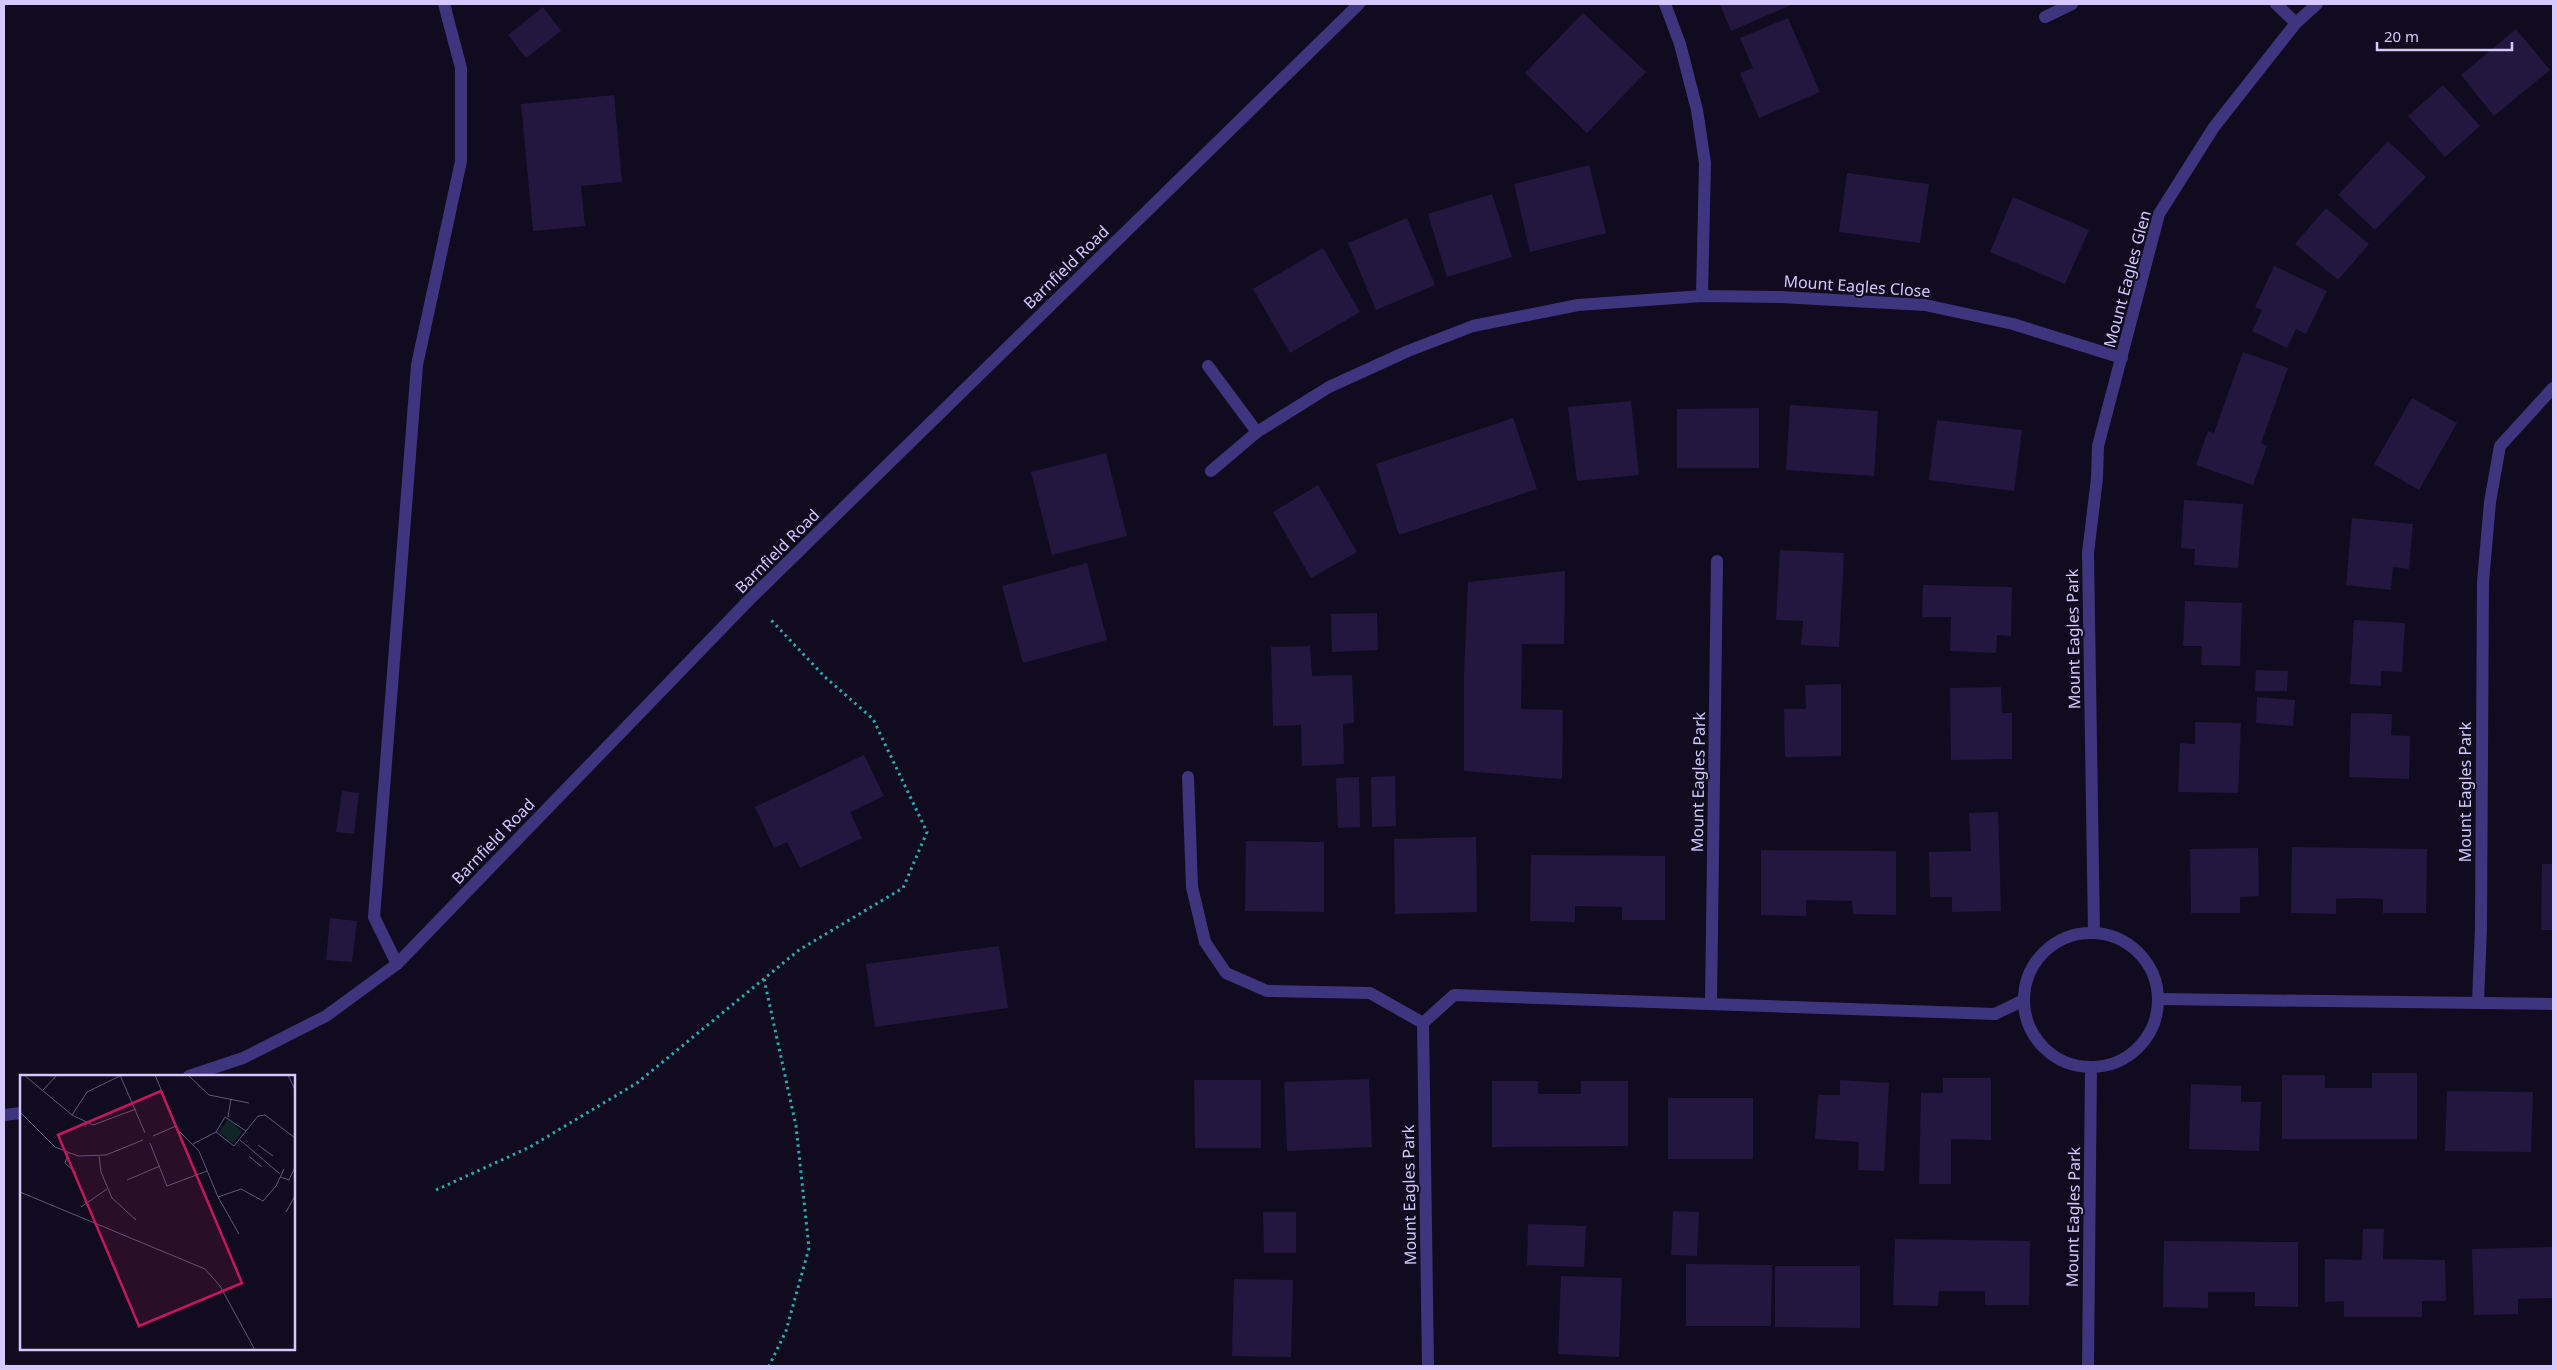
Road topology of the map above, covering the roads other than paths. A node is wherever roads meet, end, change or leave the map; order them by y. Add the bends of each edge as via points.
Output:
1 (444, 4) edge
2 (1358, 4) edge
3 (1665, 4) edge
4 (2072, 4) edge
5 (2276, 4) edge
6 (2317, 4) edge
7 (2044, 17) dead end
8 (2296, 23) junction
9 (1702, 296) junction
10 (2122, 358) junction
11 (1208, 366) dead end
12 (2553, 388) edge
13 (1257, 432) junction
14 (1211, 471) dead end
15 (2088, 553) joint
16 (1717, 562) dead end
17 (1188, 777) dead end
18 (2094, 933) junction
19 (397, 964) junction
20 (2158, 999) junction
21 (2024, 1000) junction
22 (2478, 1002) junction
23 (1711, 1003) junction
24 (2553, 1004) edge
25 (1423, 1022) junction
26 (2091, 1068) junction
27 (192, 1075) edge
28 (20, 1113) edge
29 (4, 1115) edge
30 (1428, 1366) edge
31 (2088, 1366) edge

1 - 19 street via 460,68 461,162 417,365 374,917
2 - 19 street, Barnfield Road via 750,599
3 - 9 street via 1680,44 1697,110 1705,163
4 - 7 street
5 - 8 street
6 - 8 street, Mount Eagles Glen
8 - 10 street, Mount Eagles Glen via 2214,127 2160,214
9 - 10 street, Mount Eagles Close via 1924,305 2013,324
9 - 13 street, Mount Eagles Close via 1578,305 1473,326 1408,350 1329,388
10 - 15 street, Mount Eagles Glen via 2098,446
11 - 13 street
12 - 22 street, Mount Eagles Park via 2500,446 2490,502 2483,582
13 - 14 street, Mount Eagles Close
15 - 18 street, Mount Eagles Park
16 - 23 street, Mount Eagles Park
17 - 25 street via 1192,887 1205,942 1226,973 1267,992 1370,992
18 - 20 street via 2114,937 2132,947 2155,979
18 - 21 street via 2072,936 2048,950 2027,979
19 - 27 street, Barnfield Road via 326,1016 243,1058
20 - 22 street
20 - 26 street via 2146,1039 2131,1054 2112,1064
21 - 23 street via 1995,1014
21 - 26 street via 2027,1021 2036,1040 2051,1055 2070,1064
22 - 24 street
23 - 25 street via 1454,995
25 - 30 street, Mount Eagles Park
26 - 31 street, Mount Eagles Park
28 - 29 street

